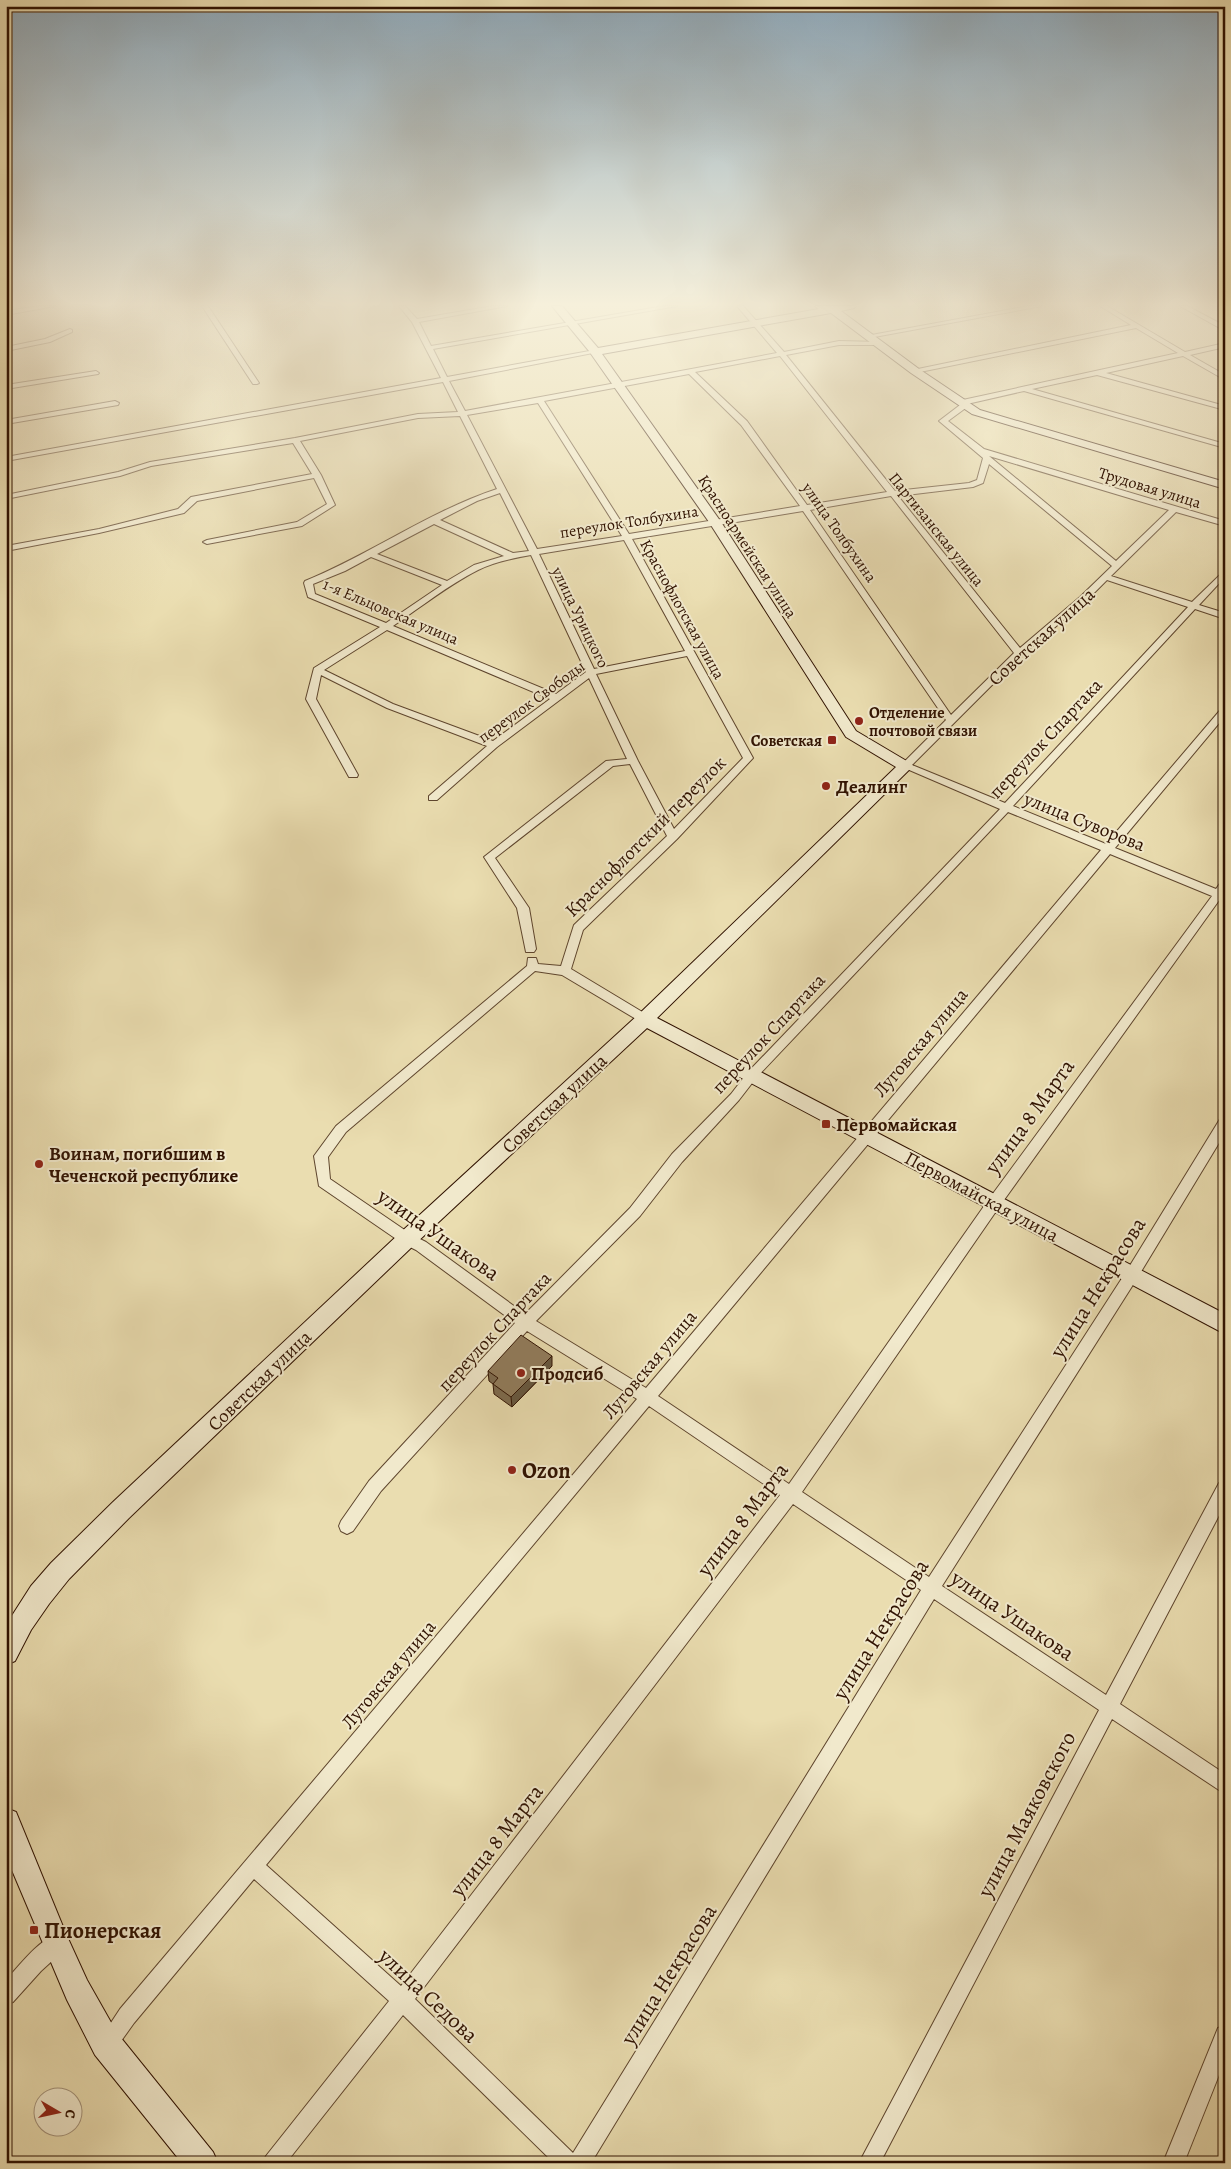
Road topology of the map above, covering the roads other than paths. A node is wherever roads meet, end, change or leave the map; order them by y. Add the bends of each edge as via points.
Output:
1 (91, 407) edge
2 (294, 407) edge
3 (459, 407) edge
4 (500, 407) edge
5 (545, 407) edge
6 (632, 407) edge
7 (728, 407) edge
8 (823, 407) edge
9 (959, 407) edge
10 (968, 407) edge
11 (1089, 407) edge
12 (462, 414) junction
13 (6, 422) edge
14 (295, 440) junction
15 (1225, 446) edge
16 (981, 451) junction
17 (987, 458) junction
18 (6, 459) edge
19 (317, 475) junction
20 (1225, 486) edge
21 (501, 490) junction
22 (891, 494) junction
23 (6, 497) edge
24 (805, 508) junction
25 (1174, 508) junction
26 (435, 521) junction
27 (715, 522) junction
28 (1225, 524) edge
29 (626, 536) junction
30 (207, 542) dead end
31 (6, 548) edge
32 (534, 552) junction
33 (371, 554) junction
34 (512, 556) junction
35 (1116, 566) junction
36 (1225, 572) edge
37 (1106, 577) junction
38 (448, 584) junction
39 (1193, 606) junction
40 (1225, 616) edge
41 (388, 626) junction
42 (690, 653) junction
43 (1019, 653) junction
44 (318, 670) junction
45 (592, 672) junction
46 (557, 698) junction
47 (1225, 710) edge
48 (951, 721) junction
49 (494, 745) junction
50 (748, 758) joint
51 (633, 761) junction
52 (905, 766) junction
53 (353, 775) dead end
54 (433, 798) dead end
55 (1006, 808) junction
56 (673, 837) junction
57 (1108, 850) junction
58 (1222, 892) edge
59 (531, 958) junction
60 (565, 971) junction
61 (645, 1019) junction
62 (752, 1075) junction
63 (1225, 1122) edge
64 (867, 1136) junction
65 (994, 1203) junction
66 (407, 1239) junction
67 (1131, 1276) junction
68 (526, 1323) junction
69 (1225, 1325) edge
70 (647, 1397) junction
71 (1225, 1488) edge
72 (791, 1494) junction
73 (347, 1526) dead end
74 (932, 1587) junction
75 (6, 1652) edge
76 (1109, 1707) junction
77 (1225, 1785) edge
78 (6, 1822) edge
79 (253, 1866) junction
80 (56, 1944) junction
81 (6, 1996) edge
82 (402, 2000) junction
83 (1225, 2035) edge
84 (106, 2044) junction
85 (201, 2162) edge
86 (273, 2163) edge
87 (569, 2163) edge
88 (578, 2163) edge
89 (869, 2163) edge
90 (1173, 2163) edge

1 - 13 street
2 - 18 street
3 - 12 street, улица Урицкого
4 - 12 street
5 - 29 street, Краснофлотская улица
6 - 27 street, Красноармейская улица
7 - 24 street, улица Толбухина via 744,423
8 - 22 street, Партизанская улица
9 - 16 street via 943,422
10 - 20 street via 1001,421
11 - 15 street
12 - 14 street via 418,416
12 - 21 street, улица Урицкого
14 - 19 street
14 - 23 street via 150,464 120,474
16 - 17 street
16 - 25 street, Трудовая улица
17 - 22 street, переулок Толбухина via 980,481 970,485
17 - 35 street
19 - 30 street via 331,505 299,524
19 - 31 street via 194,499 181,510 99,531
21 - 26 street, 1-я Ельцовская улица via 474,498
21 - 32 street, улица Урицкого
22 - 24 street, переулок Толбухина
22 - 43 street, Партизанская улица
24 - 27 street, переулок Толбухина
24 - 48 street, улица Толбухина
25 - 28 street, Трудовая улица
25 - 35 street, Советская улица
26 - 33 street, 1-я Ельцовская улица
26 - 34 street
27 - 29 street, переулок Толбухина
27 - 52 street, Красноармейская улица via 851,734
29 - 32 street, переулок Толбухина
29 - 42 street, Краснофлотская улица
32 - 34 street, переулок Толбухина
32 - 45 street, улица Урицкого
33 - 38 street
33 - 41 street, 1-я Ельцовская улица via 308,583 311,595
34 - 38 street, переулок Толбухина via 477,568
35 - 37 street, Советская улица
36 - 39 street, переулок Спартака
37 - 39 street
37 - 43 street, Советская улица
38 - 41 street, переулок Толбухина
39 - 40 street
39 - 55 street, переулок Спартака
41 - 44 street, переулок Толбухина
41 - 46 street, 1-я Ельцовская улица
42 - 45 street, переулок Свободы
42 - 50 street, Краснофлотская улица
43 - 48 street, Советская улица
44 - 49 street via 390,706
44 - 53 street via 312,699
45 - 46 street, переулок Свободы
45 - 51 street, улица Урицкого
46 - 49 street, переулок Свободы
47 - 57 street, Луговская улица
48 - 52 street, Советская улица
49 - 54 street, переулок Свободы
50 - 56 street, Краснофлотский переулок
51 - 56 street, улица Урицкого
51 - 59 street via 610,763 488,857 523,908
52 - 55 street, улица Суворова
52 - 61 street, Советская улица
55 - 57 street, улица Суворова
55 - 62 street, переулок Спартака
56 - 60 street, Краснофлотский переулок via 578,928
57 - 58 street, улица Суворова
57 - 64 street, Луговская улица
58 - 65 street, улица 8 Марта
59 - 60 street, Первомайская улица
59 - 66 street, улица Ушакова via 341,1129 321,1156 324,1182
60 - 61 street, Первомайская улица
61 - 62 street, Первомайская улица
61 - 66 street, Советская улица
62 - 64 street, Первомайская улица
62 - 68 street, переулок Спартака via 677,1158 635,1212
63 - 67 street, улица Некрасова
64 - 65 street, Первомайская улица
64 - 70 street, Луговская улица
65 - 67 street, Первомайская улица
65 - 72 street, улица 8 Марта
66 - 68 street, улица Ушакова
66 - 75 street, Советская улица via 60,1571 22,1621
67 - 69 street, Первомайская улица
67 - 74 street, улица Некрасова
68 - 70 street, улица Ушакова
68 - 73 street, переулок Спартака via 375,1486
70 - 72 street, улица Ушакова
70 - 79 street, Луговская улица
71 - 76 street, улица Маяковского
72 - 74 street, улица Ушакова
72 - 82 street, улица 8 Марта
74 - 76 street, улица Ушакова
74 - 88 street, улица Некрасова
76 - 77 street, улица Ушакова
76 - 89 street, улица Маяковского
78 - 80 street
79 - 82 street, улица Седова
79 - 84 street, Луговская улица
80 - 81 street
80 - 84 street
82 - 86 street, улица 8 Марта
82 - 87 street, улица Седова
83 - 90 street
84 - 85 street

